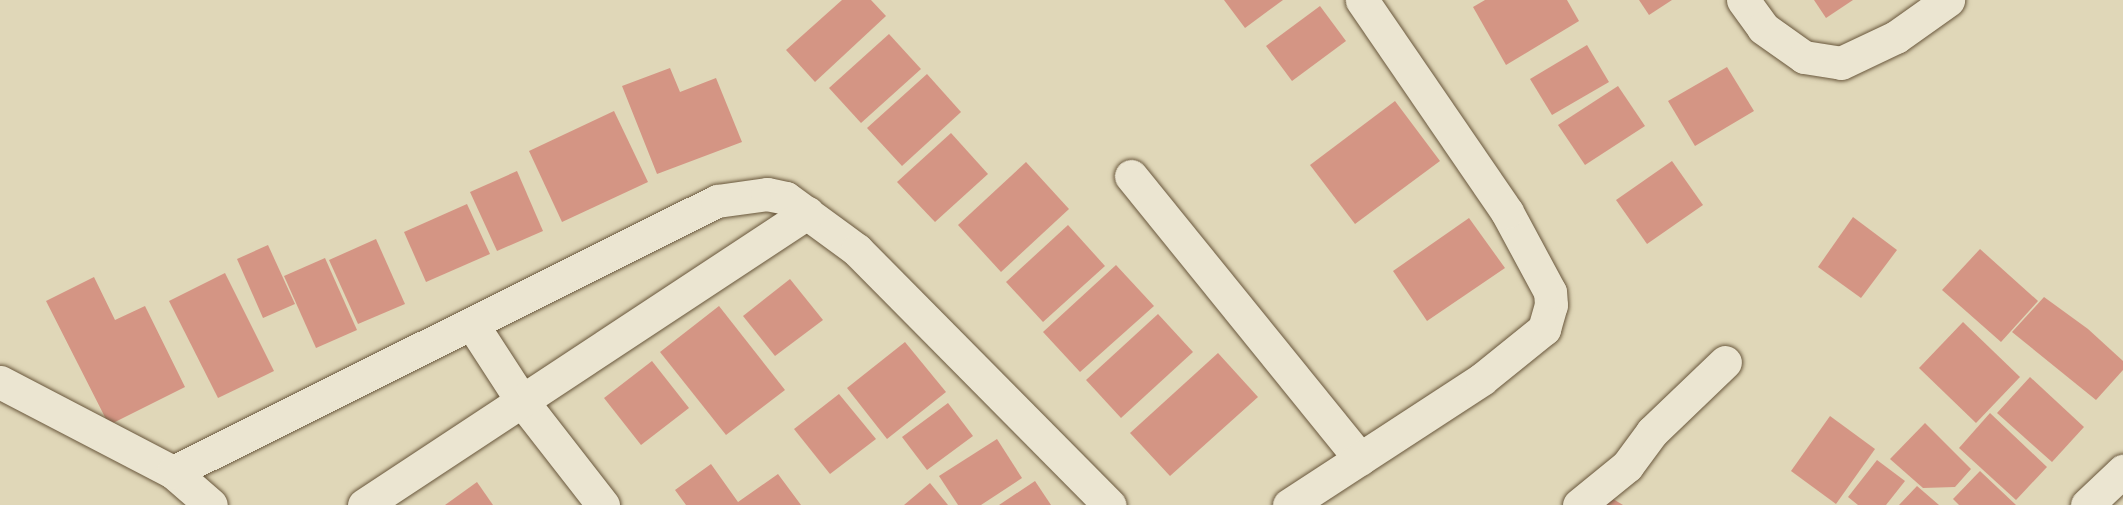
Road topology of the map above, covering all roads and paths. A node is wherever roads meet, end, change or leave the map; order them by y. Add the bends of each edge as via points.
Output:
1 (1362, 0) edge
2 (1743, 0) edge
3 (1948, 0) edge
4 (1131, 176) dead end
5 (807, 213) junction
6 (472, 324) junction
7 (1725, 362) dead end
8 (0, 382) edge
9 (522, 401) junction
10 (1360, 459) junction
11 (2123, 471) edge
12 (173, 472) junction
13 (211, 505) edge
14 (364, 505) edge
15 (603, 505) edge
16 (1109, 505) edge
17 (1289, 505) edge
18 (1579, 505) edge
19 (2086, 505) edge

1 - 10 street via 1507,212 1550,292 1551,305 1544,329 1491,372
2 - 3 street via 1762,28 1804,57 1841,63 1896,37
4 - 10 street
5 - 6 street via 786,198 767,194 717,201
5 - 9 street
5 - 16 street via 857,250
6 - 9 street
6 - 12 street
7 - 18 street via 1652,432 1627,466
8 - 12 street
9 - 14 street
9 - 15 street
10 - 17 street
11 - 19 street
12 - 13 street

